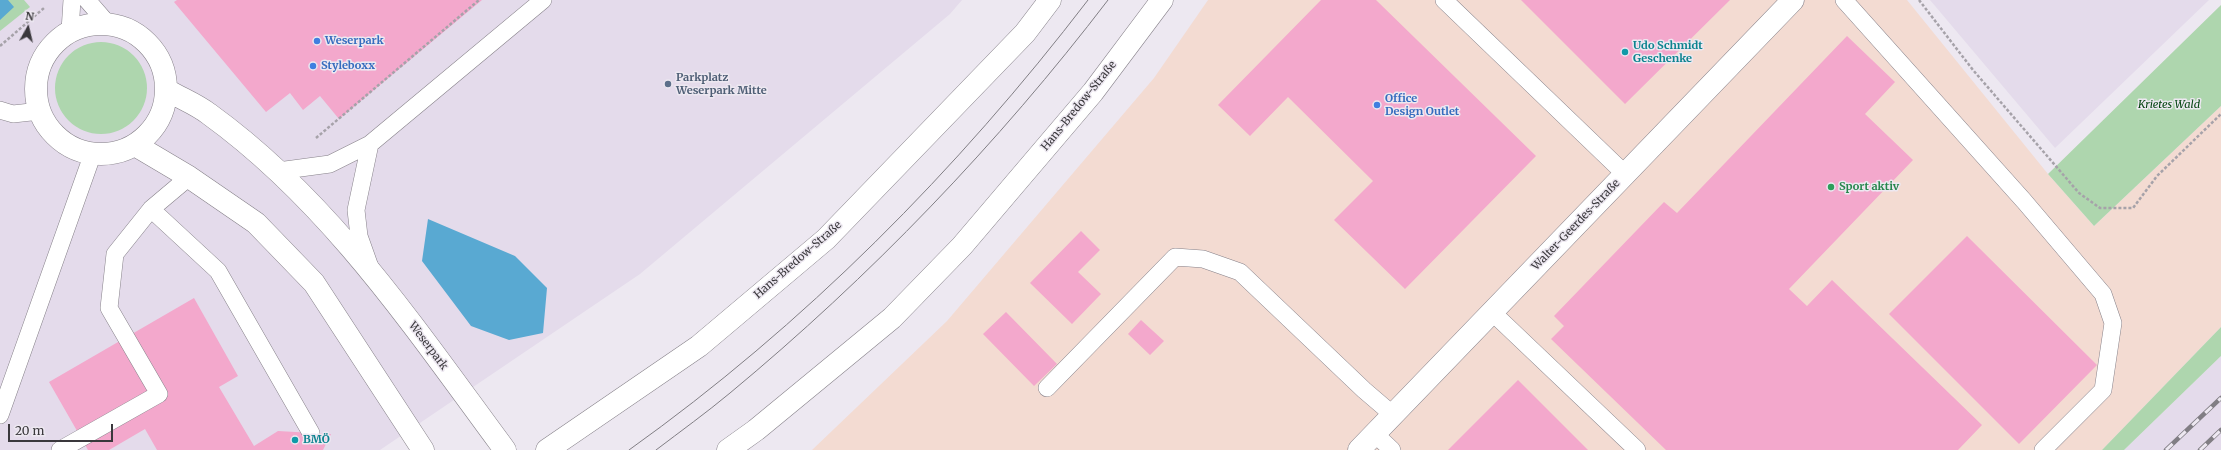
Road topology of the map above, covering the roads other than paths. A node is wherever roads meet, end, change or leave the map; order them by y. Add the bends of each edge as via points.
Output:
1 (72, 0) edge
2 (87, 0) edge
3 (543, 0) edge
4 (1050, 0) edge
5 (1162, 0) edge
6 (1444, 0) edge
7 (1793, 0) edge
8 (1844, 0) edge
9 (107, 23) junction
10 (70, 31) junction
11 (167, 90) junction
12 (0, 110) edge
13 (40, 111) junction
14 (370, 144) junction
15 (135, 145) junction
16 (93, 153) junction
17 (278, 170) junction
18 (1625, 174) junction
19 (189, 177) junction
20 (150, 209) junction
21 (371, 269) junction
22 (1492, 312) junction
23 (1047, 388) dead end
24 (0, 414) edge
25 (1392, 414) junction
26 (311, 433) dead end
27 (1374, 433) junction
28 (60, 450) edge
29 (423, 450) edge
30 (505, 450) edge
31 (547, 450) edge
32 (728, 450) edge
33 (1359, 450) edge
34 (1392, 450) edge
35 (1637, 450) edge
36 (2043, 450) edge

1 - 10 lane
2 - 9 lane
3 - 14 lane
4 - 31 street, Hans-Bredow-Straße via 1025,33 826,239 699,346
5 - 32 street, Hans-Bredow-Straße via 1092,92 962,246 892,318
6 - 18 lane
7 - 18 street, Walter-Geerdes-Straße
8 - 36 lane via 2103,294 2113,323 2102,390
9 - 10 street via 88,25
9 - 11 street via 131,30 150,45 163,66
10 - 13 street via 55,42 37,74 36,93
11 - 15 street via 158,121 148,135
11 - 17 street, Weserpark via 208,113
12 - 13 lane via 13,114
13 - 16 street via 48,127 60,140 76,149
14 - 17 lane via 330,164
14 - 21 lane via 356,210 359,236
15 - 16 street via 114,153
15 - 19 street
16 - 24 lane
17 - 21 street, Weserpark
18 - 22 street, Walter-Geerdes-Straße
19 - 20 lane
19 - 29 street via 256,223 314,283
20 - 26 lane via 218,270
20 - 28 lane via 115,254 108,308 159,394
21 - 30 street, Weserpark
22 - 25 street, Walter-Geerdes-Straße
22 - 35 lane
23 - 25 lane via 1175,257 1203,259 1240,272
25 - 27 street, Walter-Geerdes-Straße
27 - 33 street, Walter-Geerdes-Straße
27 - 34 lane

